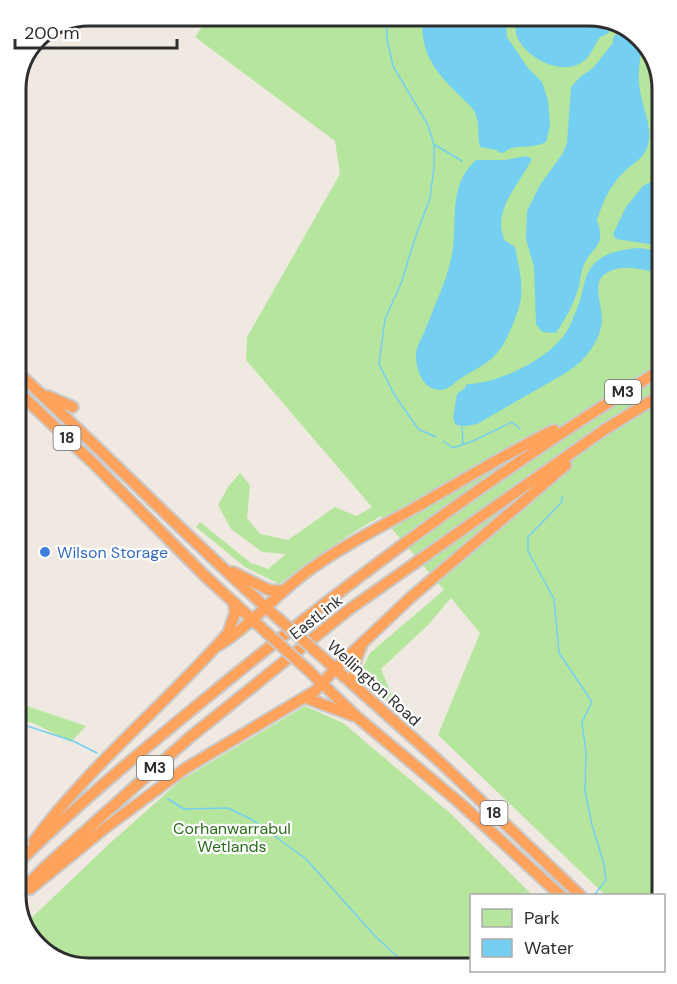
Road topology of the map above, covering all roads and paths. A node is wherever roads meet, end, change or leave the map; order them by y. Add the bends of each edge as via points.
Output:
1 (652, 375) edge
2 (26, 380) edge
3 (33, 387) junction
4 (26, 399) edge
5 (652, 400) edge
6 (73, 407) dead end
7 (585, 416) junction
8 (68, 419) junction
9 (58, 429) junction
10 (604, 430) junction
11 (219, 566) junction
12 (283, 591) junction
13 (234, 604) junction
14 (259, 613) junction
15 (364, 641) junction
16 (216, 647) junction
17 (327, 669) junction
18 (361, 691) junction
19 (306, 698) junction
20 (357, 717) junction
21 (528, 845) junction
22 (26, 852) edge
23 (26, 855) edge
24 (518, 856) junction
25 (26, 887) edge
26 (26, 891) edge
27 (559, 894) edge
28 (579, 894) edge

1 - 7 highway, EastLink / M3
2 - 3 highway, 18
3 - 6 highway
3 - 8 highway, 18
4 - 9 highway, 18
5 - 10 highway, EastLink / M3
7 - 12 highway via 500,458 330,556
7 - 23 highway, EastLink / M3 via 285,633 170,727
8 - 9 highway
8 - 11 highway, 18
9 - 13 highway, 18
10 - 15 highway
10 - 25 highway, EastLink / M3 via 320,632 189,738
11 - 12 highway via 269,590
11 - 14 highway, 18
12 - 14 highway
13 - 14 highway, 18
13 - 16 highway via 233,622
14 - 16 highway
14 - 17 highway, Wellington Road / 18, bridge via 278,618
14 - 17 highway, Wellington Road, bridge via 265,631 310,672 320,677
15 - 17 highway
15 - 18 highway via 353,670
16 - 22 highway via 56,814
17 - 18 highway, Wellington Road / 18
17 - 19 highway
17 - 20 highway, Wellington Road / 18
18 - 21 highway, Wellington Road / 18
19 - 20 highway
19 - 26 highway via 186,768
20 - 24 highway, Wellington Road / 18
21 - 24 highway
21 - 28 highway, Wellington Road / 18
24 - 27 highway, Wellington Road / 18

